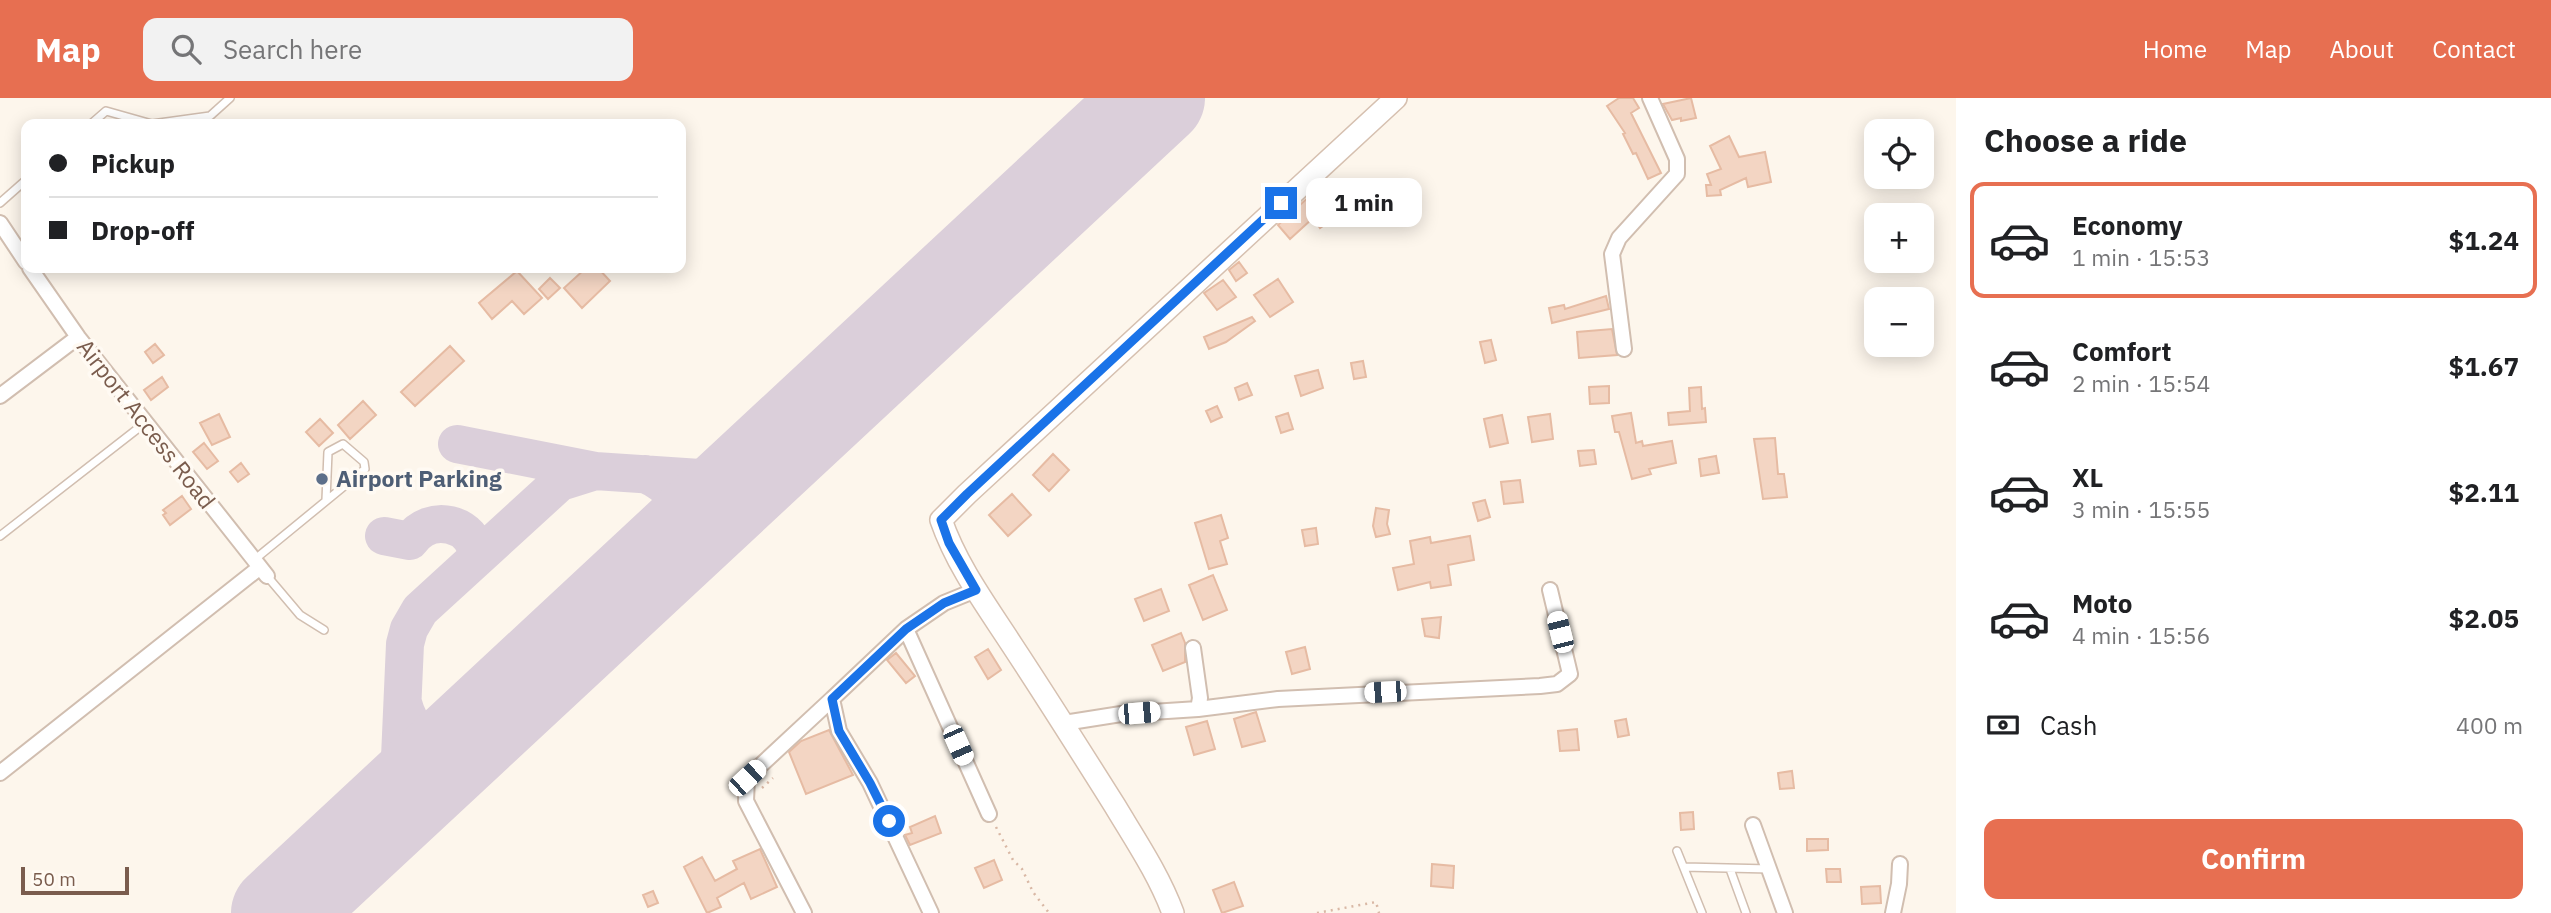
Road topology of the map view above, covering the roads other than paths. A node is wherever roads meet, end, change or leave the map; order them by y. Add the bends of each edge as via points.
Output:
1 (230, 98) edge
2 (1396, 98) edge
3 (1650, 98) edge
4 (97, 119) edge
5 (134, 119) edge
6 (188, 119) edge
7 (21, 184) edge
8 (0, 203) edge
9 (0, 223) edge
10 (21, 254) edge
11 (33, 273) edge
12 (78, 337) junction
13 (1624, 349) dead end
14 (0, 396) edge
15 (145, 423) junction
16 (326, 500) junction
17 (0, 536) edge
18 (260, 568) junction
19 (976, 590) junction
20 (1550, 590) dead end
21 (906, 629) junction
22 (324, 630) dead end
23 (1193, 648) dead end
24 (832, 699) junction
25 (1198, 709) junction
26 (1064, 723) junction
27 (0, 773) edge
28 (989, 814) road end
29 (1753, 825) dead end
30 (1677, 851) dead end
31 (1900, 864) dead end
32 (1684, 867) junction
33 (1730, 869) junction
34 (1770, 869) junction
35 (804, 913) edge
36 (931, 913) edge
37 (1173, 913) edge
38 (1702, 913) edge
39 (1746, 913) edge
40 (1785, 913) edge
41 (1894, 913) edge

1 - 6 lane via 210,116
2 - 19 street via 941,520
3 - 13 street via 1677,159 1677,174 1619,238 1612,254
4 - 5 lane via 106,111
7 - 8 lane
9 - 10 street
11 - 12 street, Airport Access Road
12 - 14 street
12 - 15 street, Airport Access Road
15 - 17 lane
15 - 18 street, Airport Access Road
16 - 16 lane via 365,469 343,443 328,453
16 - 18 lane
18 - 22 lane via 300,615
18 - 27 street
19 - 21 street via 944,603
19 - 26 street
20 - 25 street via 1570,674 1557,684 1278,699
21 - 24 street
21 - 28 street
23 - 25 street
24 - 35 street via 747,778 746,801
24 - 36 street via 839,731 870,783
25 - 26 street
26 - 37 street via 1166,893
29 - 34 street
30 - 32 lane
31 - 41 street
32 - 33 lane
32 - 38 lane
33 - 34 lane
33 - 39 lane
34 - 40 street

